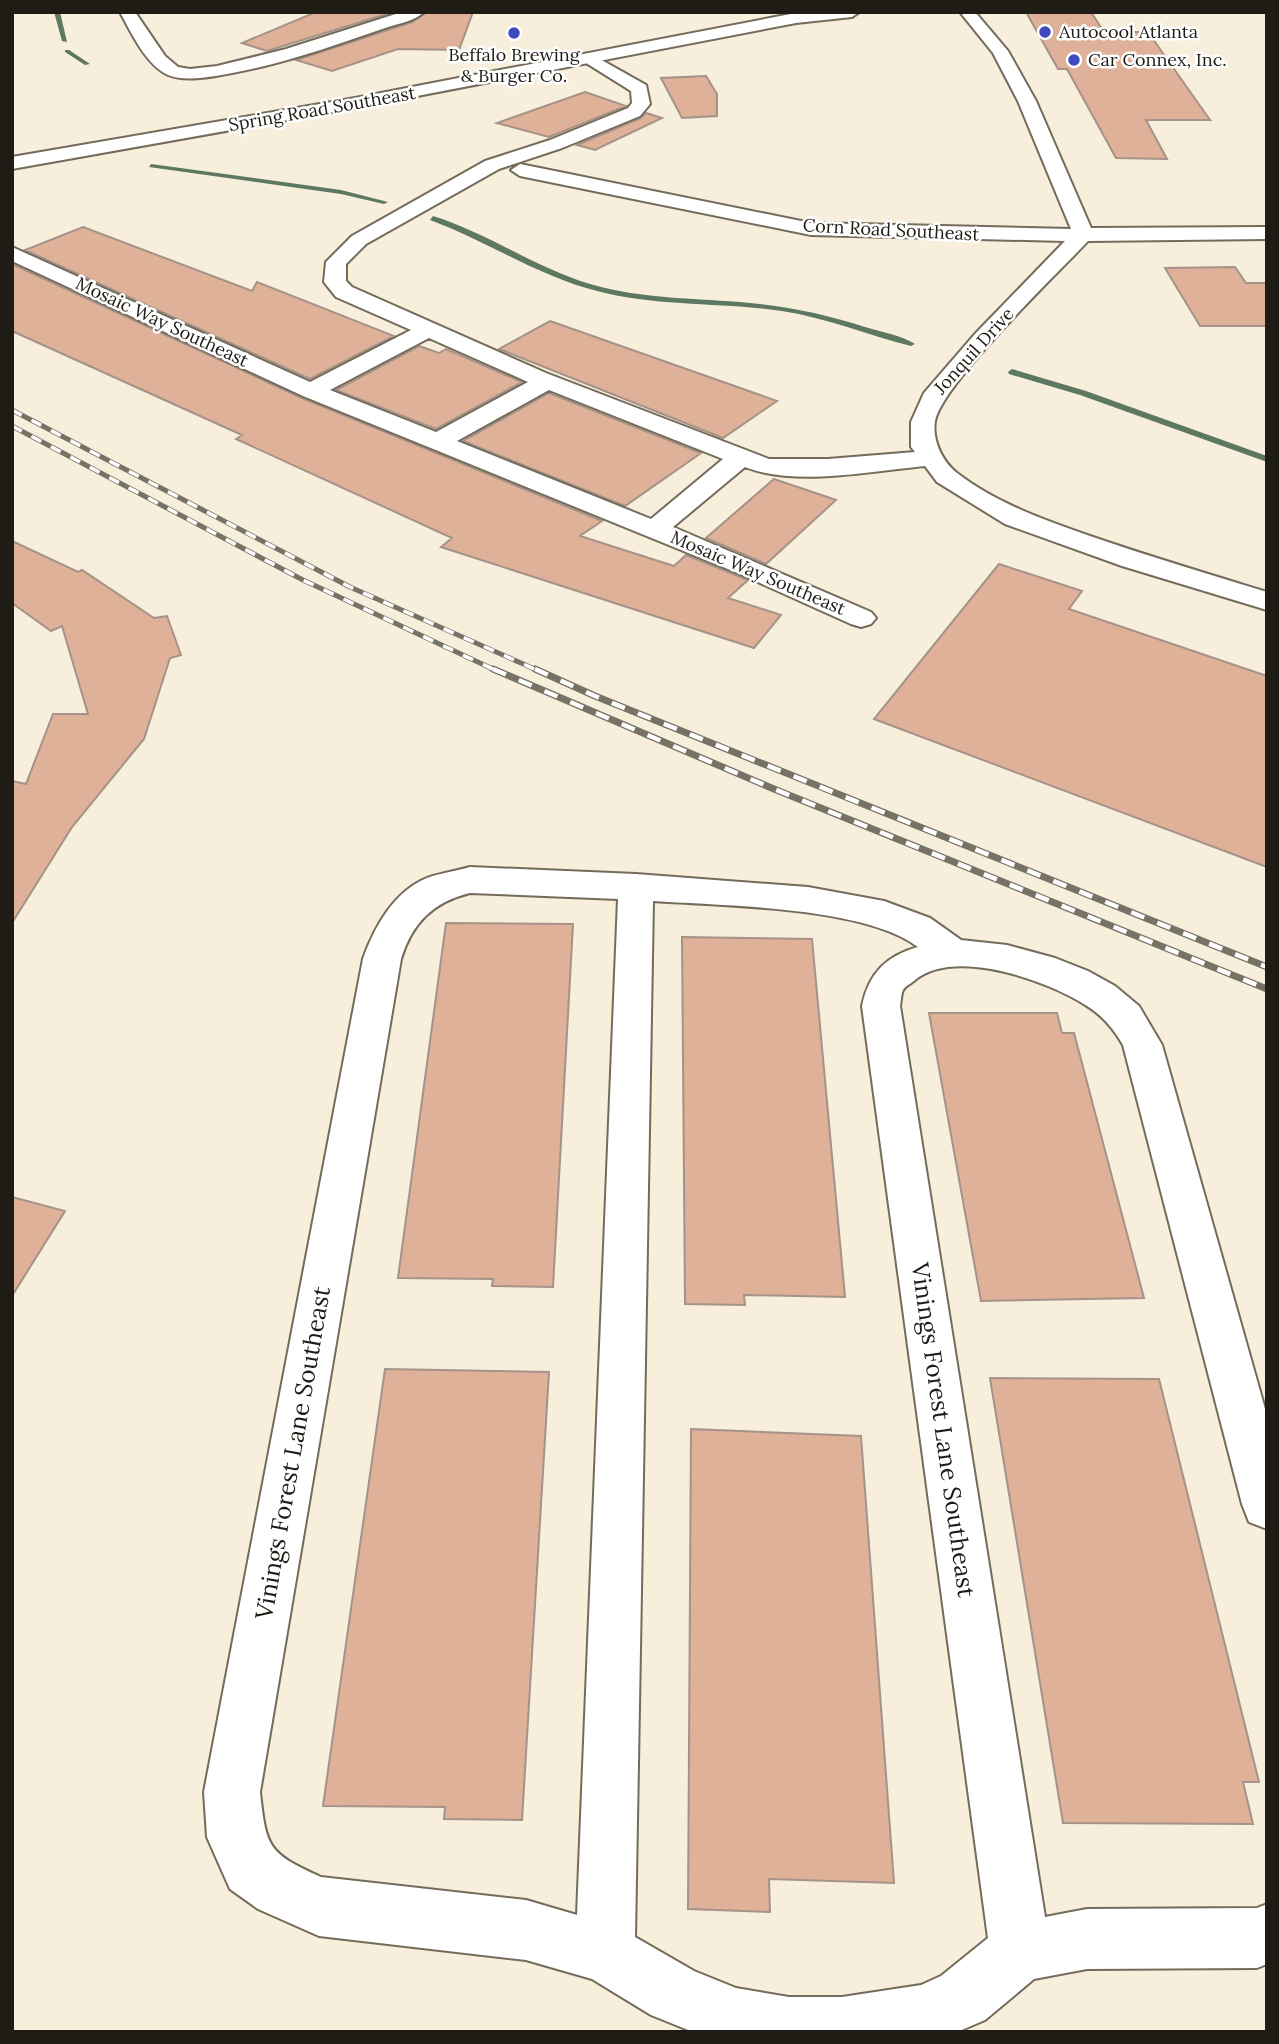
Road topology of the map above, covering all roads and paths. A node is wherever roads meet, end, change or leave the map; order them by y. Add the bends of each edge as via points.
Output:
1 (127, 12) edge
2 (416, 12) edge
3 (852, 12) edge
4 (967, 12) edge
5 (803, 15) edge
6 (589, 58) junction
7 (566, 61) junction
8 (638, 96) junction
9 (12, 163) edge
10 (520, 170) dead end
11 (1267, 233) edge
12 (1083, 234) junction
13 (12, 253) edge
14 (429, 330) junction
15 (548, 381) junction
16 (311, 391) junction
17 (437, 442) junction
18 (741, 457) junction
19 (932, 458) junction
20 (655, 529) junction
21 (1267, 601) edge
22 (861, 618) dead end
23 (636, 887) junction
24 (953, 954) junction
25 (1267, 1504) edge
26 (1267, 1934) edge
27 (1020, 1951) junction
28 (605, 1954) junction

1 - 2 street via 147,44 173,70 192,74 294,53
3 - 5 street, Spring Road Southeast
4 - 12 street via 1000,51 1027,100
5 - 6 street, Spring Road Southeast
6 - 7 street, Spring Road Southeast
6 - 8 street via 640,89
7 - 8 street
7 - 9 street, Spring Road Southeast
8 - 14 street via 641,104 634,112 492,165 359,240 336,262 335,282 344,292
10 - 12 street, Corn Road Southeast via 811,229
11 - 12 street, Corn Road Southeast
12 - 19 street, Jonquil Drive via 932,398 923,422 924,447
13 - 16 street, Mosaic Way Southeast
14 - 15 street
14 - 16 street
15 - 17 street
15 - 18 street
16 - 17 street, Mosaic Way Southeast
17 - 20 street, Mosaic Way Southeast
18 - 19 street via 765,466 792,468
18 - 20 street, Mosaic Way Southeast
19 - 21 street, Jonquil Drive via 946,477 1014,518
20 - 22 street, Mosaic Way Southeast
23 - 24 street, Vinings Forest Lane Southeast via 808,900 884,914 917,927
23 - 28 street
23 - 28 street, Vinings Forest Lane Southeast via 452,883 415,904 390,935 377,986 232,1792 236,1837 251,1868 279,1888 319,1906 526,1930
24 - 25 street, Vinings Forest Lane Southeast via 1020,960 1062,975 1123,1013 1142,1045
24 - 27 street, Vinings Forest Lane Southeast via 906,966 888,981 881,1006
26 - 27 street, Vinings Forest Lane Southeast via 1257,1938 1087,1939
27 - 28 street, Vinings Forest Lane Southeast via 962,1998 922,2016 842,2028 789,2028 736,2019 673,1993

